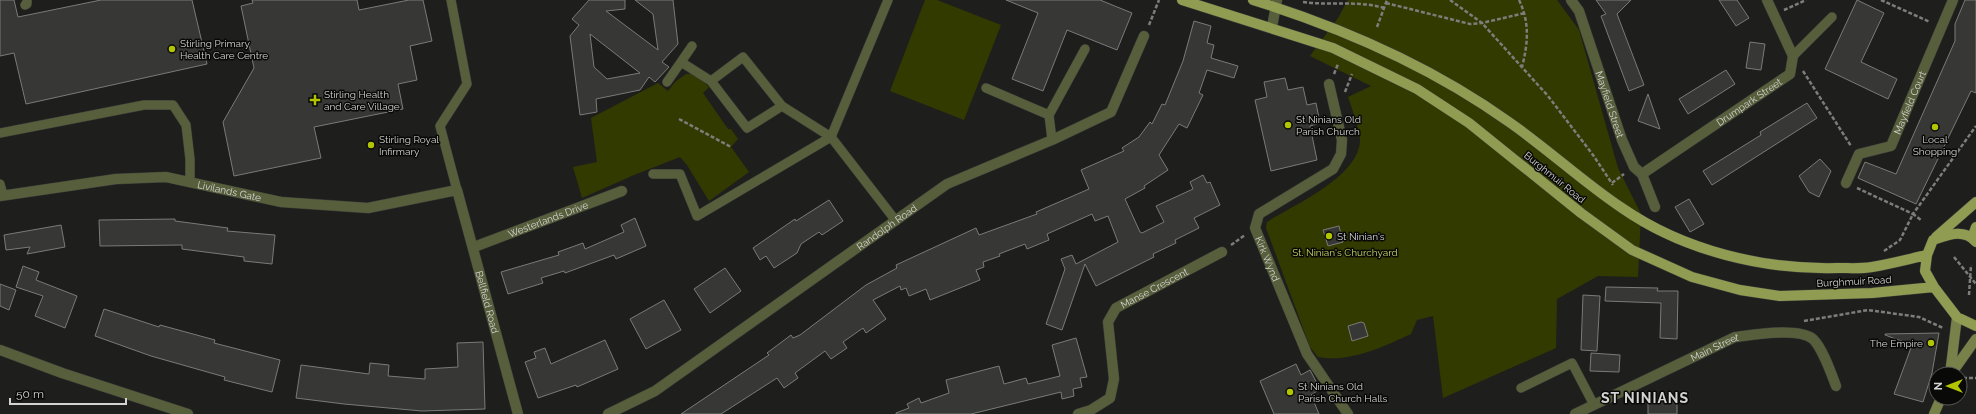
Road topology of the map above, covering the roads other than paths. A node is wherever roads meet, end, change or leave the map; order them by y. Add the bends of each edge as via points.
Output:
1 (451, 0) edge
2 (888, 0) edge
3 (1182, 0) edge
4 (1253, 0) edge
5 (1571, 0) edge
6 (1767, 0) edge
7 (1953, 0) edge
8 (1276, 4) edge
9 (1832, 17) dead end
10 (1272, 27) junction
11 (1144, 36) road end
12 (692, 46) dead end
13 (1085, 49) dead end
14 (1793, 56) junction
15 (681, 62) junction
16 (711, 81) junction
17 (667, 82) dead end
18 (1329, 84) road end
19 (986, 88) dead end
20 (782, 106) junction
21 (1048, 115) junction
22 (0, 133) edge
23 (831, 137) junction
24 (1052, 140) junction
25 (653, 174) dead end
26 (1642, 174) junction
27 (190, 182) junction
28 (1846, 183) road end
29 (0, 184) edge
30 (457, 190) junction
31 (622, 191) dead end
32 (2, 196) edge
33 (1976, 202) edge
34 (1655, 206) dead end
35 (896, 220) junction
36 (1976, 227) edge
37 (1933, 240) junction
38 (1974, 240) edge
39 (474, 247) junction
40 (1222, 252) road end
41 (1927, 254) junction
42 (1934, 287) junction
43 (1957, 317) junction
44 (1976, 326) edge
45 (1976, 339) edge
46 (0, 350) edge
47 (1952, 366) edge
48 (1957, 366) edge
49 (1836, 386) dead end
50 (1521, 388) dead end
51 (1594, 405) junction
52 (188, 414) edge
53 (518, 414) edge
54 (608, 414) edge
55 (1078, 414) edge
56 (1348, 414) edge
57 (1575, 414) edge

1 - 30 lane via 467,84 440,126
2 - 23 lane
3 - 10 main road, Burghmuir Road
4 - 8 main road, Burghmuir Road
5 - 26 street, Mayfield Street via 1579,11 1622,140 1634,167
6 - 14 street
7 - 28 street, Mayfield Court via 1890,146 1860,154
8 - 10 street
8 - 41 main road, Burghmuir Road via 1424,68 1509,121 1622,208 1657,230 1699,246 1754,262 1788,267 1871,267
9 - 14 lane
10 - 42 main road, Burghmuir Road via 1343,53 1417,89 1469,124 1632,250 1692,277 1740,290 1780,296 1872,293
11 - 24 street, Randolph Road via 1111,112
12 - 15 lane
13 - 21 lane
14 - 26 street, Drumpark Street via 1790,74
15 - 16 lane
15 - 17 lane
16 - 20 lane via 747,128
16 - 20 lane via 743,57
18 - 56 street, Kirk Wynd via 1342,140 1341,154 1336,164 1333,169 1259,214 1255,228 1307,354
19 - 21 lane
20 - 23 lane
21 - 24 lane
22 - 27 lane via 144,105 173,105 186,126
23 - 25 lane via 697,216 680,174
23 - 35 lane
24 - 35 street, Randolph Road via 947,184
26 - 34 street, Mayfield Street
27 - 30 street, Livilands Gate via 281,202 368,208
27 - 32 street, Livilands Gate via 166,177 116,179
29 - 32 lane
30 - 39 street, Bellfield Road
31 - 39 street, Westerlands Drive
33 - 37 main road
35 - 54 street, Randolph Road via 656,391
36 - 38 main road
37 - 38 main road via 1957,232
37 - 41 main road
39 - 53 street, Bellfield Road
40 - 55 street, Manse Crescent via 1116,308 1108,322 1114,379 1110,398 1091,410
41 - 42 main road via 1925,271
42 - 43 main road
43 - 44 main road
43 - 47 main road
45 - 48 main road
46 - 52 street via 62,374
49 - 51 street, Main Street via 1813,339 1792,332 1735,337
50 - 51 lane via 1572,363
51 - 57 street, Main Street

